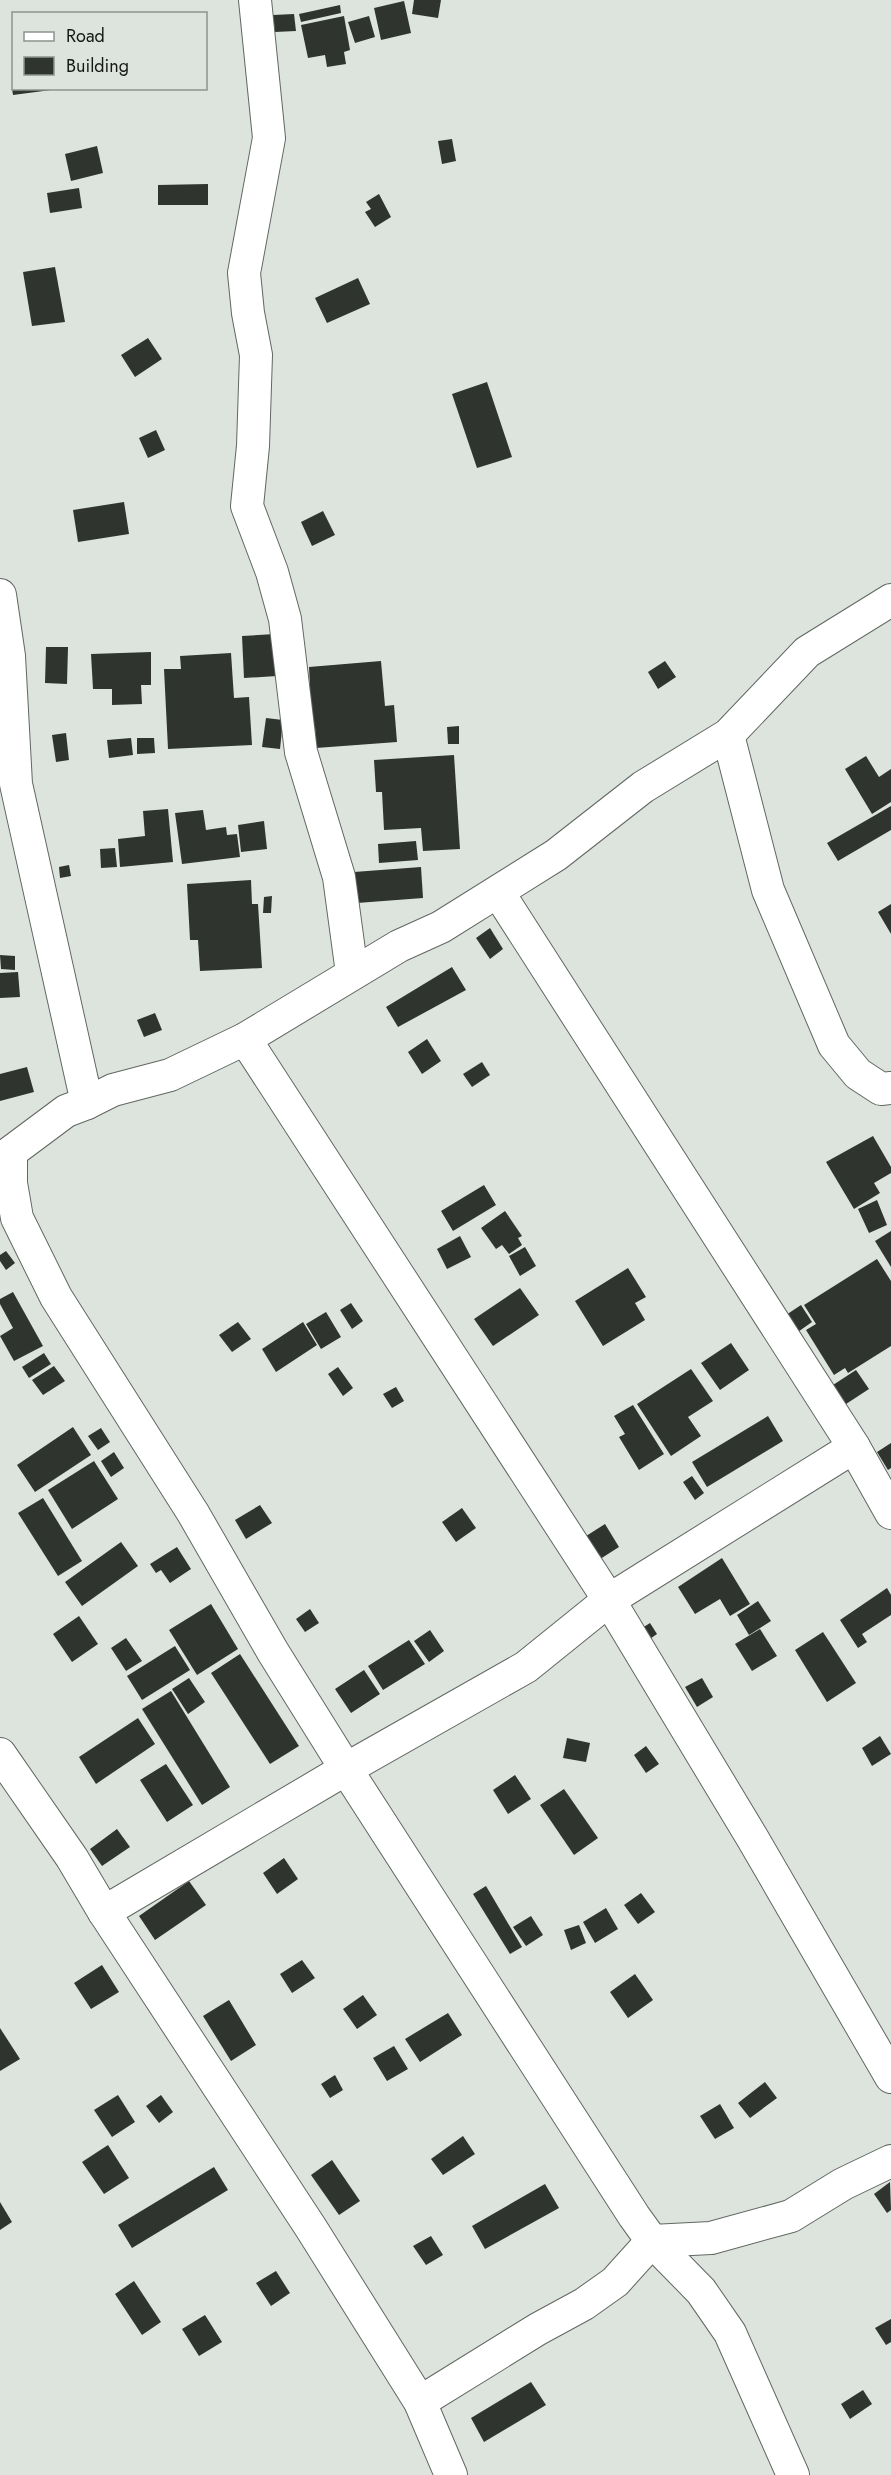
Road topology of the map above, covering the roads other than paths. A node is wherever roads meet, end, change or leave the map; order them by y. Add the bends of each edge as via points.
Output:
1 (255, 0) edge
2 (891, 600) edge
3 (1, 612) edge
4 (728, 735) junction
5 (498, 892) junction
6 (352, 973) junction
7 (245, 1039) junction
8 (891, 1088) edge
9 (87, 1103) junction
10 (5, 1152) edge
11 (854, 1448) junction
12 (891, 1513) edge
13 (609, 1600) junction
14 (0, 1754) edge
15 (346, 1769) junction
16 (104, 1912) junction
17 (891, 2077) edge
18 (891, 2161) edge
19 (652, 2241) junction
20 (420, 2402) junction
21 (446, 2473) edge
22 (793, 2475) edge

1 - 6 street via 269,138 244,273 256,356 247,506 285,619 301,752 339,877
2 - 4 street via 807,652
3 - 9 street via 9,656 16,784
4 - 5 street via 643,787 556,855
4 - 8 street via 768,890 834,1045 858,1074 881,1089
5 - 6 street
5 - 11 street
6 - 7 street
7 - 9 street via 170,1075 113,1090
7 - 13 street
9 - 10 street via 66,1111
10 - 15 street via 17,1218 56,1297 193,1513
11 - 12 street
11 - 13 street
13 - 15 street via 526,1667
13 - 17 street
14 - 16 street
15 - 16 street
15 - 19 street
16 - 20 street
18 - 19 street via 791,2216 711,2238
19 - 20 street via 615,2282 584,2304
19 - 22 street via 701,2291 730,2333
20 - 21 street

